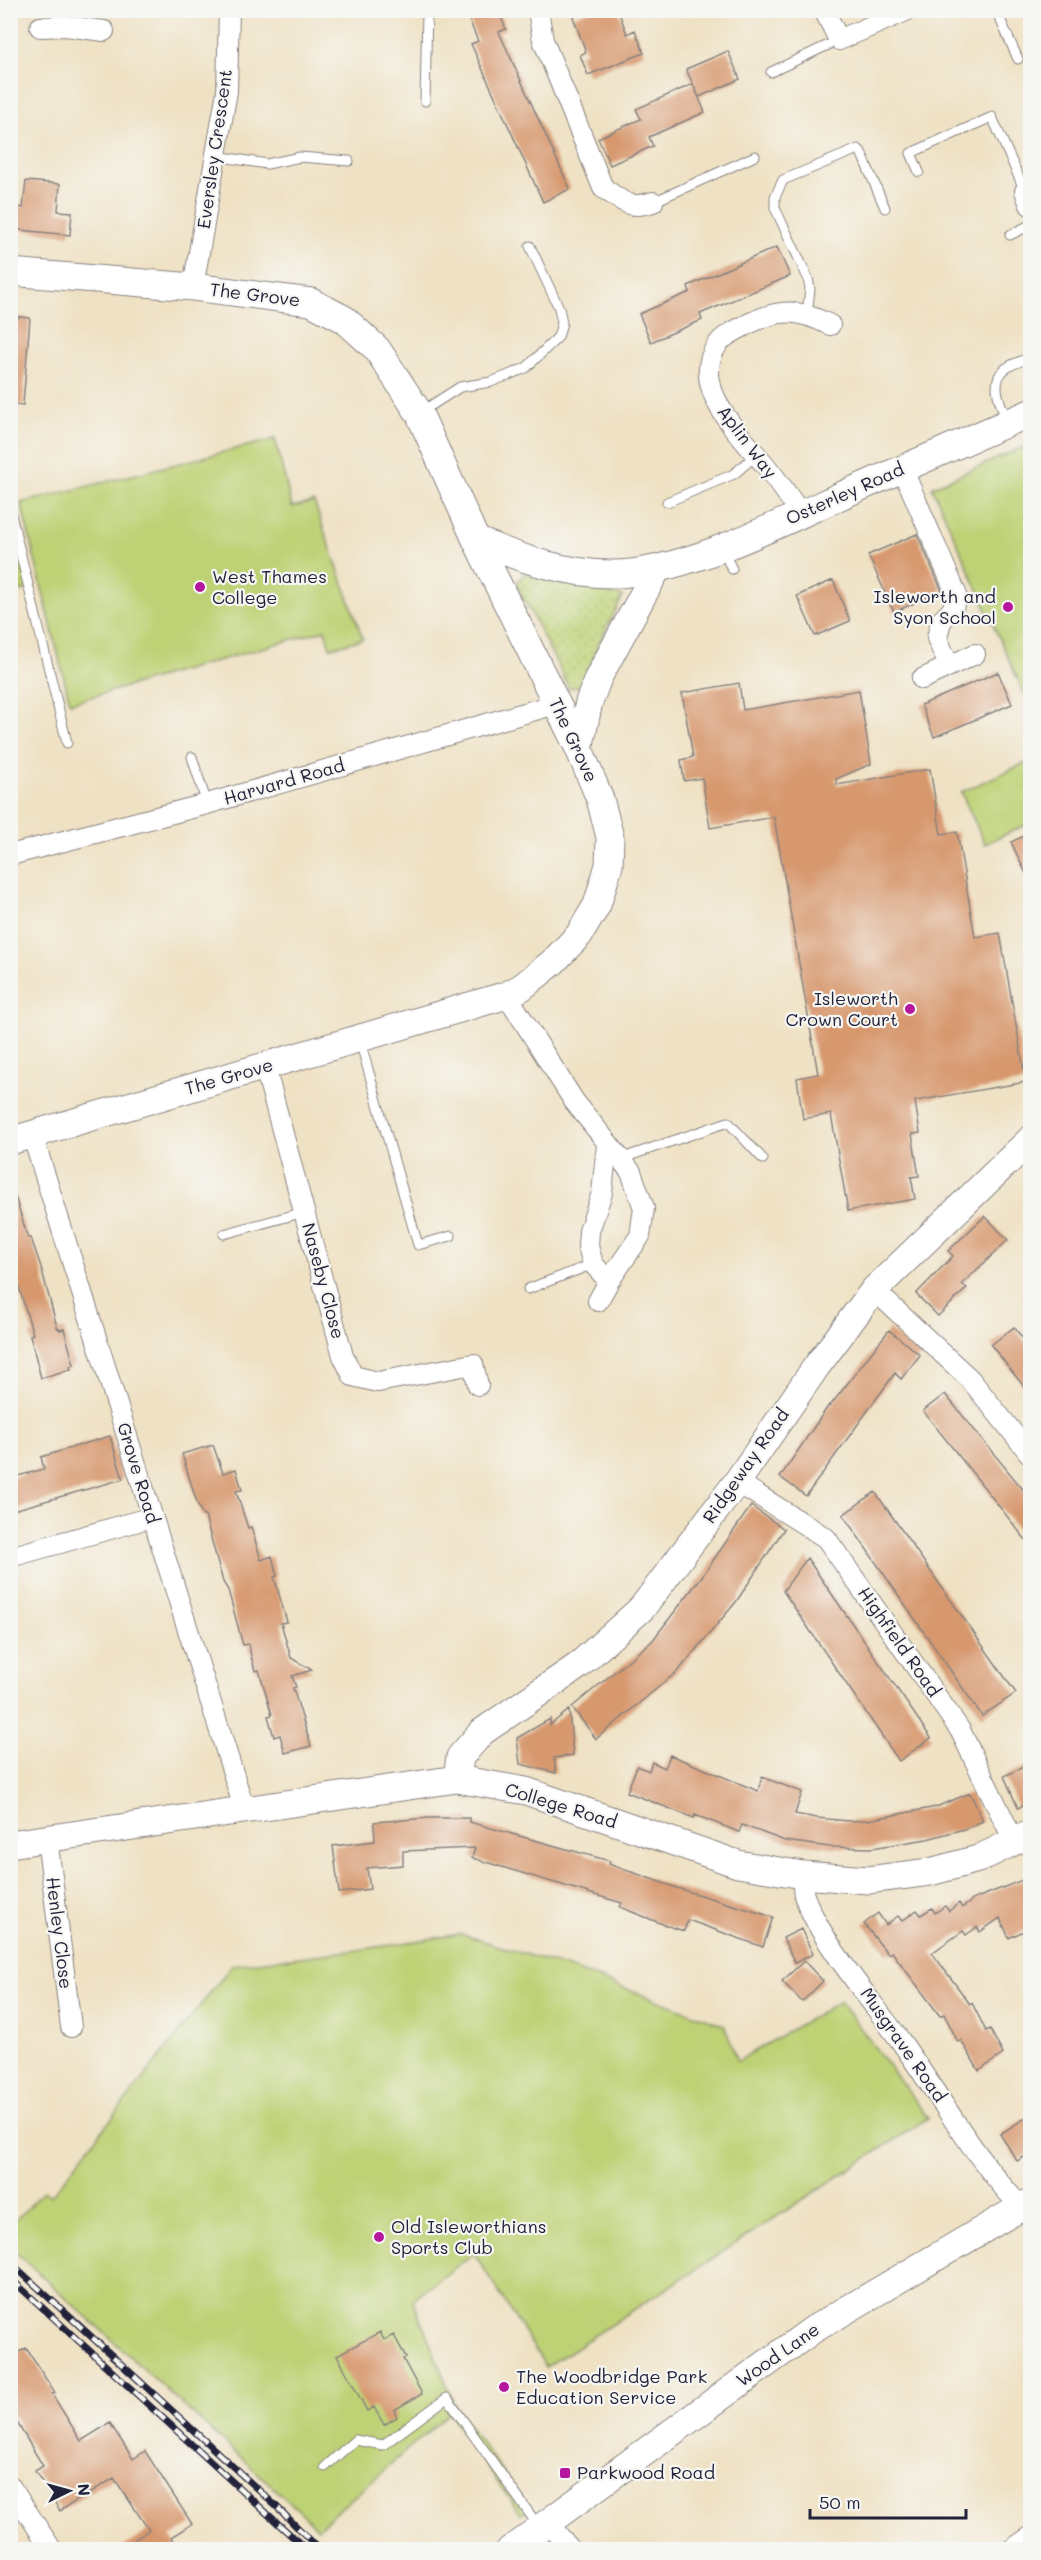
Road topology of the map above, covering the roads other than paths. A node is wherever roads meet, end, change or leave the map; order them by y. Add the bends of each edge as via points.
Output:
1 (229, 10) edge
2 (427, 10) edge
3 (538, 10) edge
4 (824, 10) edge
5 (908, 10) edge
6 (996, 10) edge
7 (64, 18) edge
8 (40, 27) dead end
9 (104, 32) dead end
10 (839, 40) junction
11 (1018, 59) dead end
12 (771, 72) dead end
13 (425, 101) dead end
14 (216, 156) junction
15 (755, 156) dead end
16 (349, 161) dead end
17 (920, 172) dead end
18 (1028, 198) edge
19 (653, 202) joint
20 (885, 208) dead end
21 (1030, 225) edge
22 (1010, 235) dead end
23 (530, 246) dead end
24 (10, 272) edge
25 (193, 287) junction
26 (807, 314) junction
27 (830, 325) dead end
28 (1030, 357) edge
29 (418, 413) junction
30 (1019, 418) edge
31 (756, 455) junction
32 (902, 468) junction
33 (667, 502) dead end
34 (10, 511) edge
35 (801, 514) junction
36 (476, 540) junction
37 (657, 569) junction
38 (975, 654) dead end
39 (949, 666) junction
40 (922, 680) dead end
41 (556, 704) junction
42 (67, 742) dead end
43 (579, 749) junction
44 (192, 757) dead end
45 (207, 804) junction
46 (10, 855) edge
47 (507, 995) junction
48 (359, 1039) junction
49 (265, 1067) junction
50 (21, 1138) edge
51 (1030, 1140) edge
52 (607, 1144) junction
53 (620, 1160) junction
54 (764, 1160) dead end
55 (304, 1212) junction
56 (224, 1234) dead end
57 (452, 1236) dead end
58 (593, 1264) junction
59 (609, 1281) junction
60 (528, 1289) dead end
61 (874, 1290) junction
62 (598, 1301) dead end
63 (478, 1384) dead end
64 (1030, 1454) edge
65 (737, 1482) junction
66 (152, 1517) junction
67 (10, 1557) edge
68 (457, 1779) junction
69 (245, 1811) junction
70 (47, 1838) junction
71 (1022, 1838) edge
72 (10, 1844) edge
73 (803, 1875) junction
74 (71, 2027) dead end
75 (1027, 2208) edge
76 (325, 2467) dead end
77 (10, 2486) edge
78 (542, 2524) junction
79 (1030, 2537) edge
80 (52, 2550) edge
81 (510, 2550) edge
82 (571, 2550) edge
83 (1011, 2550) edge

1 - 14 street, Eversley Crescent via 227,90
2 - 13 lane
3 - 19 street via 543,40 603,188 638,207
4 - 10 street
5 - 10 street
6 - 11 lane
7 - 8 street
7 - 9 street
10 - 12 lane
14 - 16 lane via 267,164 300,157
14 - 25 street, Eversley Crescent
15 - 19 lane
17 - 18 lane via 911,153 992,117
20 - 26 lane via 858,149 783,180 775,197 775,208 808,278
21 - 22 lane
23 - 29 lane via 560,308 562,323 558,337 526,368 491,382 460,387
24 - 25 street, The Grove
25 - 29 street, The Grove via 311,302 344,319 377,349
26 - 27 street, Aplin Way
26 - 31 street, Aplin Way via 787,311 764,316 718,343 711,360 711,389 717,403
28 - 30 lane via 1003,370 997,381 998,395
29 - 36 street, The Grove
30 - 32 street, Osterley Road
31 - 33 lane via 734,474
31 - 35 street, Aplin Way
32 - 35 street, Osterley Road
32 - 39 street via 956,594 953,609 941,621 936,638
34 - 42 lane
35 - 37 street, Osterley Road via 726,558
36 - 37 street, Osterley Road via 573,570 613,574
36 - 41 street, The Grove
37 - 43 street via 598,678
38 - 39 street
39 - 40 street
41 - 43 street, The Grove
41 - 45 street, Harvard Road
43 - 47 street, The Grove via 600,799 610,837 609,865 597,905 579,935 553,962
44 - 45 lane
45 - 46 street, Harvard Road
47 - 48 street, The Grove
47 - 52 street via 574,1101
48 - 49 street, The Grove
48 - 57 lane via 418,1245
49 - 50 street, The Grove
49 - 55 street, Naseby Close
50 - 66 street, Grove Road
51 - 61 street, Ridgeway Road
52 - 53 street
52 - 58 street via 602,1193 589,1231
53 - 54 lane via 728,1122
53 - 59 street via 631,1172 644,1208 640,1236
55 - 56 lane
55 - 63 street, Naseby Close via 343,1356 353,1376 378,1382 479,1363
58 - 59 street
58 - 60 lane
59 - 62 street
61 - 64 street via 970,1379
61 - 65 street, Ridgeway Road
65 - 68 street, Ridgeway Road via 642,1608 578,1666 482,1732 460,1757
65 - 71 street, Highfield Road via 826,1538 960,1730
66 - 67 street
66 - 69 street, Grove Road
68 - 69 street, College Road
68 - 73 street, College Road via 525,1791 738,1864
69 - 70 street, College Road
70 - 72 street, College Road
70 - 74 street, Henley Close
71 - 73 street, College Road via 978,1859 930,1872 868,1880
73 - 75 street, Musgrave Road via 804,1896 827,1939 976,2152
75 - 78 street, Wood Lane via 814,2329
76 - 78 lane via 355,2439 383,2445 447,2398
77 - 80 street
78 - 81 street, Wood Lane
78 - 82 street
79 - 83 street

